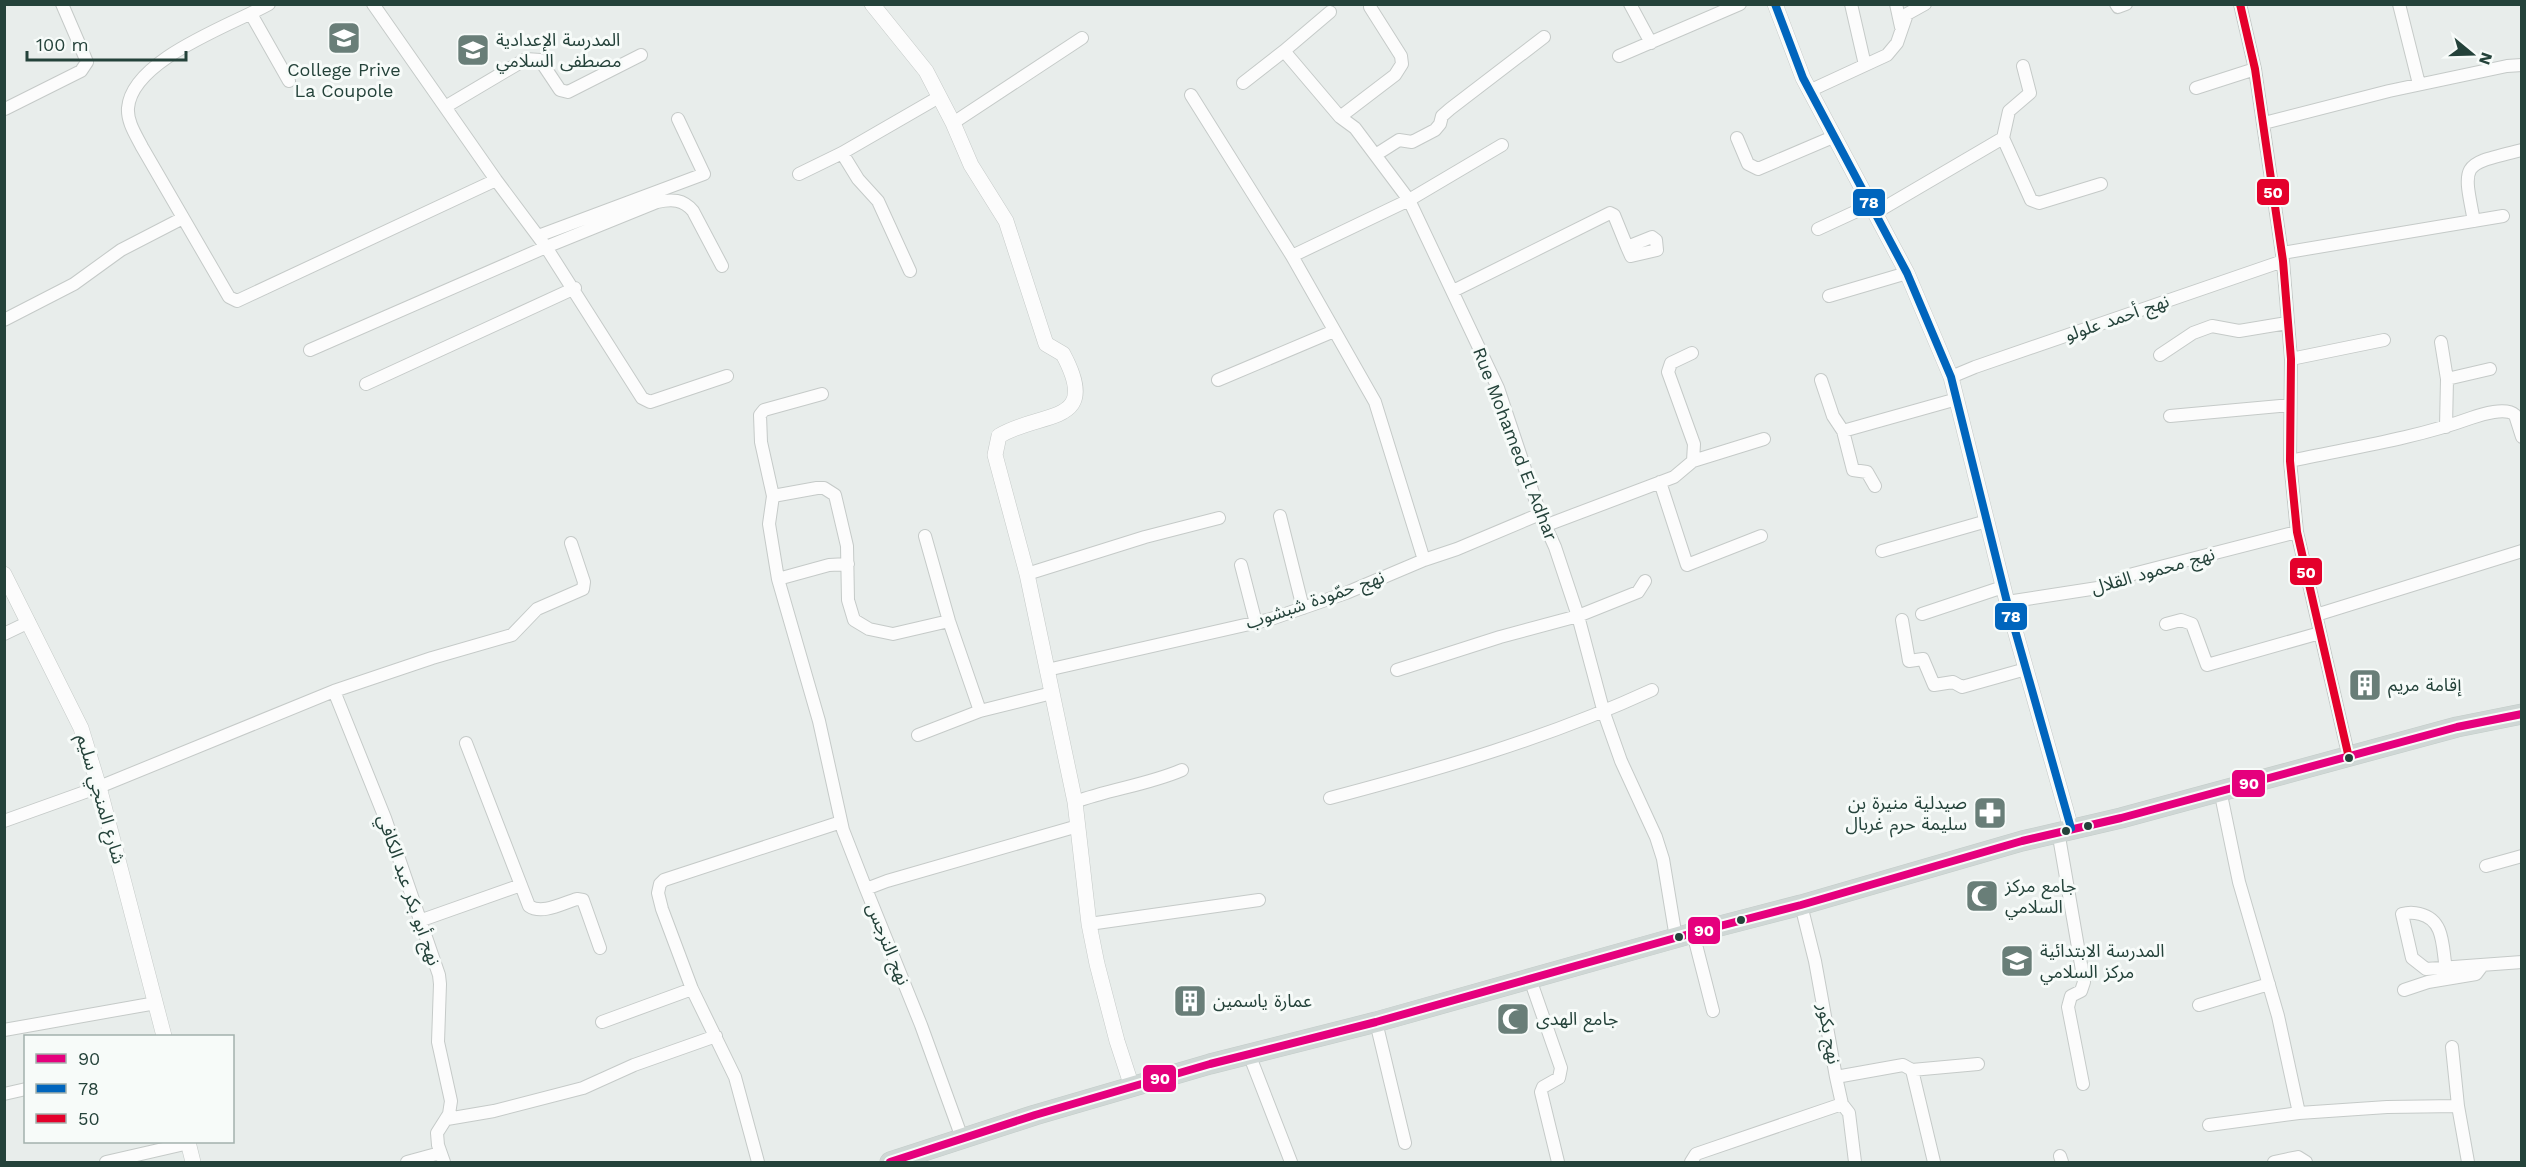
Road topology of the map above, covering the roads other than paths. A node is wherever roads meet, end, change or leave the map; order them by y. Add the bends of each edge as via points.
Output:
1 (62, 4) edge
2 (269, 4) edge
3 (373, 4) edge
4 (872, 4) edge
5 (1630, 4) edge
6 (1740, 4) edge
7 (1774, 4) edge
8 (1851, 4) edge
9 (1896, 4) edge
10 (1925, 4) edge
11 (2115, 4) edge
12 (2126, 4) edge
13 (2240, 4) edge
14 (2399, 4) edge
15 (1370, 7) dead end
16 (1330, 12) dead end
17 (251, 14) junction
18 (1901, 27) junction
19 (1544, 37) dead end
20 (1082, 38) dead end
21 (1651, 42) junction
22 (1284, 51) junction
23 (641, 55) dead end
24 (1619, 56) dead end
25 (1865, 65) junction
26 (2023, 66) dead end
27 (2521, 67) edge
28 (2255, 69) junction
29 (289, 81) dead end
30 (1243, 83) dead end
31 (2419, 84) junction
32 (2196, 88) dead end
33 (1809, 91) junction
34 (1191, 95) dead end
35 (939, 97) junction
36 (444, 107) junction
37 (5, 109) edge
38 (1340, 117) junction
39 (678, 119) dead end
40 (953, 123) junction
41 (2264, 123) junction
42 (1833, 137) junction
43 (1737, 138) dead end
44 (2003, 138) junction
45 (1502, 145) dead end
46 (2522, 150) edge
47 (842, 153) junction
48 (1377, 154) junction
49 (799, 174) dead end
50 (496, 180) junction
51 (2102, 184) dead end
52 (1409, 200) junction
53 (1872, 209) junction
54 (2503, 216) dead end
55 (183, 219) junction
56 (2474, 221) junction
57 (1818, 229) dead end
58 (542, 241) junction
59 (1627, 247) dead end
60 (1292, 256) junction
61 (2282, 257) junction
62 (722, 266) dead end
63 (910, 271) dead end
64 (1907, 273) junction
65 (575, 288) junction
66 (1453, 291) junction
67 (1829, 296) dead end
68 (4, 320) edge
69 (2287, 323) junction
70 (1334, 330) junction
71 (2384, 340) dead end
72 (2441, 342) dead end
73 (310, 350) dead end
74 (1692, 353) dead end
75 (2160, 356) dead end
76 (2290, 359) junction
77 (2490, 369) dead end
78 (727, 376) dead end
79 (1951, 377) junction
80 (2447, 379) junction
81 (1218, 380) dead end
82 (1821, 380) dead end
83 (366, 384) dead end
84 (822, 394) dead end
85 (1957, 399) junction
86 (2290, 405) junction
87 (2170, 416) dead end
88 (2446, 427) junction
89 (1843, 431) junction
90 (2522, 437) edge
91 (1764, 439) dead end
92 (1693, 461) junction
93 (2290, 461) junction
94 (1660, 482) junction
95 (1875, 486) dead end
96 (773, 495) junction
97 (1280, 516) dead end
98 (1219, 518) dead end
99 (1544, 519) junction
100 (1987, 522) junction
101 (2297, 532) junction
102 (925, 536) dead end
103 (1761, 536) dead end
104 (571, 543) dead end
105 (1882, 551) dead end
106 (2522, 551) edge
107 (1424, 560) junction
108 (848, 564) junction
109 (1241, 565) dead end
110 (4, 574) edge
111 (1028, 574) junction
112 (778, 579) junction
113 (1645, 581) dead end
114 (2005, 594) junction
115 (1303, 608) junction
116 (1922, 614) dead end
117 (2316, 615) junction
118 (1578, 616) junction
119 (1902, 620) dead end
120 (950, 621) junction
121 (29, 622) junction
122 (1256, 623) junction
123 (2166, 624) dead end
124 (2320, 633) junction
125 (4, 634) edge
126 (2026, 669) junction
127 (1047, 670) junction
128 (1397, 670) dead end
129 (1652, 690) dead end
130 (334, 692) junction
131 (1052, 693) junction
132 (980, 711) junction
133 (1604, 713) junction
134 (2522, 714) edge
135 (918, 735) dead end
136 (466, 743) dead end
137 (2349, 758) junction
138 (1182, 770) dead end
139 (99, 787) junction
140 (2220, 790) junction
141 (1330, 798) dead end
142 (1075, 802) junction
143 (4, 821) edge
144 (841, 822) junction
145 (1078, 826) junction
146 (2064, 829) junction
147 (2522, 856) edge
148 (2486, 866) dead end
149 (521, 885) junction
150 (866, 889) junction
151 (1259, 900) dead end
152 (1801, 905) junction
153 (422, 920) junction
154 (1089, 924) junction
155 (1684, 935) junction
156 (600, 948) dead end
157 (2522, 962) edge
158 (2482, 966) junction
159 (2446, 969) junction
160 (1530, 979) junction
161 (2269, 984) junction
162 (692, 990) junction
163 (2404, 990) dead end
164 (156, 1003) junction
165 (2199, 1005) dead end
166 (1713, 1011) dead end
167 (602, 1022) dead end
168 (1377, 1022) junction
169 (4, 1030) edge
170 (164, 1035) edge
171 (716, 1036) junction
172 (2452, 1047) dead end
173 (1250, 1054) junction
174 (1978, 1064) dead end
175 (1912, 1070) junction
176 (1836, 1077) junction
177 (2084, 1084) dead end
178 (1132, 1087) junction
179 (24, 1089) edge
180 (4, 1094) edge
181 (1842, 1104) junction
182 (2457, 1106) junction
183 (2299, 1113) junction
184 (447, 1119) junction
185 (2209, 1125) dead end
186 (962, 1138) junction
187 (184, 1143) edge
188 (188, 1143) edge
189 (1406, 1143) dead end
190 (442, 1158) edge
191 (106, 1162) edge
192 (193, 1162) edge
193 (407, 1162) edge
194 (758, 1162) edge
195 (890, 1162) edge
196 (1291, 1162) edge
197 (1558, 1162) edge
198 (1691, 1162) edge
199 (1855, 1162) edge
200 (1934, 1162) edge
201 (2274, 1162) edge
202 (2306, 1162) edge
203 (2468, 1162) edge

1 - 37 street via 87,62 81,71
2 - 17 street
3 - 36 street
4 - 35 street via 926,71
5 - 21 street
6 - 21 street
7 - 33 street
8 - 25 street
9 - 18 street
10 - 18 street via 1907,14
11 - 12 street
13 - 28 street
14 - 31 street
15 - 38 street via 1401,56 1402,64 1395,75
16 - 22 street
17 - 29 street
17 - 55 street via 176,52 150,71 136,86 128,108 130,123
18 - 25 street via 1893,50
19 - 48 street via 1450,109 1435,130 1412,142 1399,140
20 - 40 street
21 - 24 street
22 - 30 street
22 - 38 street, Rue Mohamed El Adhar
23 - 36 street via 568,92 560,90 540,60 526,59
25 - 33 street
26 - 44 street via 2030,93 2009,111
27 - 31 street via 2507,66
28 - 32 street
28 - 41 street
31 - 41 street
33 - 42 street
34 - 60 street
35 - 40 street
35 - 47 street
36 - 50 street
38 - 48 street, Rue Mohamed El Adhar
39 - 58 street via 704,174
40 - 111 street via 971,165 1006,221 1046,344 1063,354 1076,392 1073,404 1065,412 1004,433 997,440 996,464
41 - 61 street
42 - 43 street via 1758,169 1748,164
42 - 53 street
44 - 51 street via 2031,200 2039,203
44 - 53 street
45 - 52 street
46 - 56 street via 2474,164 2468,170 2466,180
47 - 49 street
47 - 63 street via 878,201
48 - 52 street, Rue Mohamed El Adhar
50 - 55 street via 237,300 224,291
50 - 58 street
52 - 60 street
52 - 66 street, Rue Mohamed El Adhar
53 - 57 street
53 - 64 street
54 - 56 street, نهج أحمد علولو
55 - 68 street via 121,250 74,284
56 - 61 street, نهج أحمد علولو
58 - 62 street via 657,202 679,201 693,211
58 - 65 street
58 - 73 street
59 - 66 street via 1610,213
60 - 70 street
61 - 69 street
61 - 79 street, نهج أحمد علولو
64 - 67 street
64 - 79 street
65 - 78 street via 642,398 650,402
65 - 83 street
66 - 99 street, Rue Mohamed El Adhar via 1498,388
69 - 75 street via 2239,331 2212,326 2193,333
69 - 76 street
70 - 81 street
70 - 107 street via 1375,402
71 - 76 street
72 - 80 street
74 - 92 street via 1671,363 1668,372 1694,444
76 - 86 street
77 - 80 street
79 - 85 street
80 - 88 street
82 - 89 street via 1833,416
84 - 96 street via 764,410 760,415 758,426
85 - 89 street
85 - 100 street
86 - 87 street
86 - 93 street
88 - 90 street via 2508,411 2515,415
88 - 93 street
89 - 95 street via 1853,470 1867,472
91 - 92 street, نهج حمّودة شبشوب
92 - 94 street, نهج حمّودة شبشوب via 1680,473
93 - 101 street
94 - 99 street, نهج حمّودة شبشوب
94 - 103 street via 1688,566
96 - 108 street via 817,488 833,493
96 - 112 street via 769,524
97 - 115 street
98 - 111 street
99 - 107 street, نهج حمّودة شبشوب
99 - 118 street, Rue Mohamed El Adhar
100 - 105 street
100 - 114 street
101 - 114 street, نهج محمود القلال via 2133,574 2097,589
101 - 117 street
102 - 120 street
104 - 130 street via 583,589 537,609 512,635
106 - 117 street
107 - 115 street, نهج حمّودة شبشوب
108 - 112 street via 829,565
108 - 120 street via 848,600 859,624 892,634
109 - 122 street
110 - 121 street, شارع المنجي سليم
111 - 127 street
112 - 144 street via 819,720
113 - 118 street via 1638,592
114 - 116 street, نهج محمود القلال
114 - 126 street
115 - 122 street, نهج حمّودة شبشوب
117 - 124 street
118 - 128 street
118 - 133 street, Rue Mohamed El Adhar
119 - 126 street via 1910,661 1923,659 1935,685 1953,682 1962,687
120 - 132 street
121 - 125 street
121 - 139 street, شارع المنجي سليم via 81,728
122 - 127 street, نهج حمّودة شبشوب
123 - 124 street via 2181,620 2192,624 2207,664
124 - 137 street
126 - 146 street
127 - 131 street
129 - 133 street
130 - 139 street
130 - 153 street, نهج أبو بكر عبد الكافي
131 - 132 street
131 - 142 street
132 - 135 street
133 - 141 street via 1466,761
133 - 155 street, Rue Mohamed El Adhar via 1625,771 1656,837
134 - 137 main road
136 - 149 street
137 - 140 main road
138 - 142 street
139 - 143 street
139 - 164 street, شارع المنجي سليم
140 - 146 main road via 2121,818
140 - 161 street via 2239,882
142 - 145 street
144 - 150 street
144 - 162 street via 664,880 658,893 662,909
145 - 150 street, نهج النرجس
145 - 154 street
146 - 152 main road
146 - 177 street via 2084,982 2081,991 2071,996 2068,1007
147 - 148 street
149 - 153 street
149 - 156 street via 529,906 537,910 583,900
150 - 186 street, نهج النرجس
151 - 154 street
152 - 155 main road
152 - 176 street, نهج بكور
153 - 184 street, نهج أبو بكر عبد الكافي via 440,984 438,1042 451,1101
154 - 178 street
155 - 160 main road
155 - 166 street, Rue Mohamed El Adhar
157 - 158 street
158 - 159 street via 2467,964
158 - 163 street via 2476,974
159 - 159 street via 2438,924 2431,916 2410,911 2402,914 2412,958 2426,969
160 - 168 main road
160 - 197 street via 1561,1068 1559,1078 1542,1087 1541,1092
161 - 165 street
161 - 183 street
162 - 167 street
162 - 171 street
164 - 169 street
164 - 170 street, شارع المنجي سليم
168 - 173 main road
168 - 189 street
171 - 184 street via 583,1088
171 - 194 street via 735,1077
172 - 182 street
173 - 178 main road
173 - 196 street
174 - 175 street
175 - 176 street via 1903,1065
175 - 200 street
176 - 181 street, نهج بكور
178 - 186 main road
179 - 180 street
181 - 198 street via 1696,1154
181 - 199 street, نهج بكور via 1849,1113
182 - 183 street
182 - 203 street
183 - 185 street
184 - 190 street, نهج أبو بكر عبد الكافي via 437,1133
186 - 195 main road
187 - 191 street
188 - 192 street
190 - 193 street
201 - 202 street via 2298,1158

